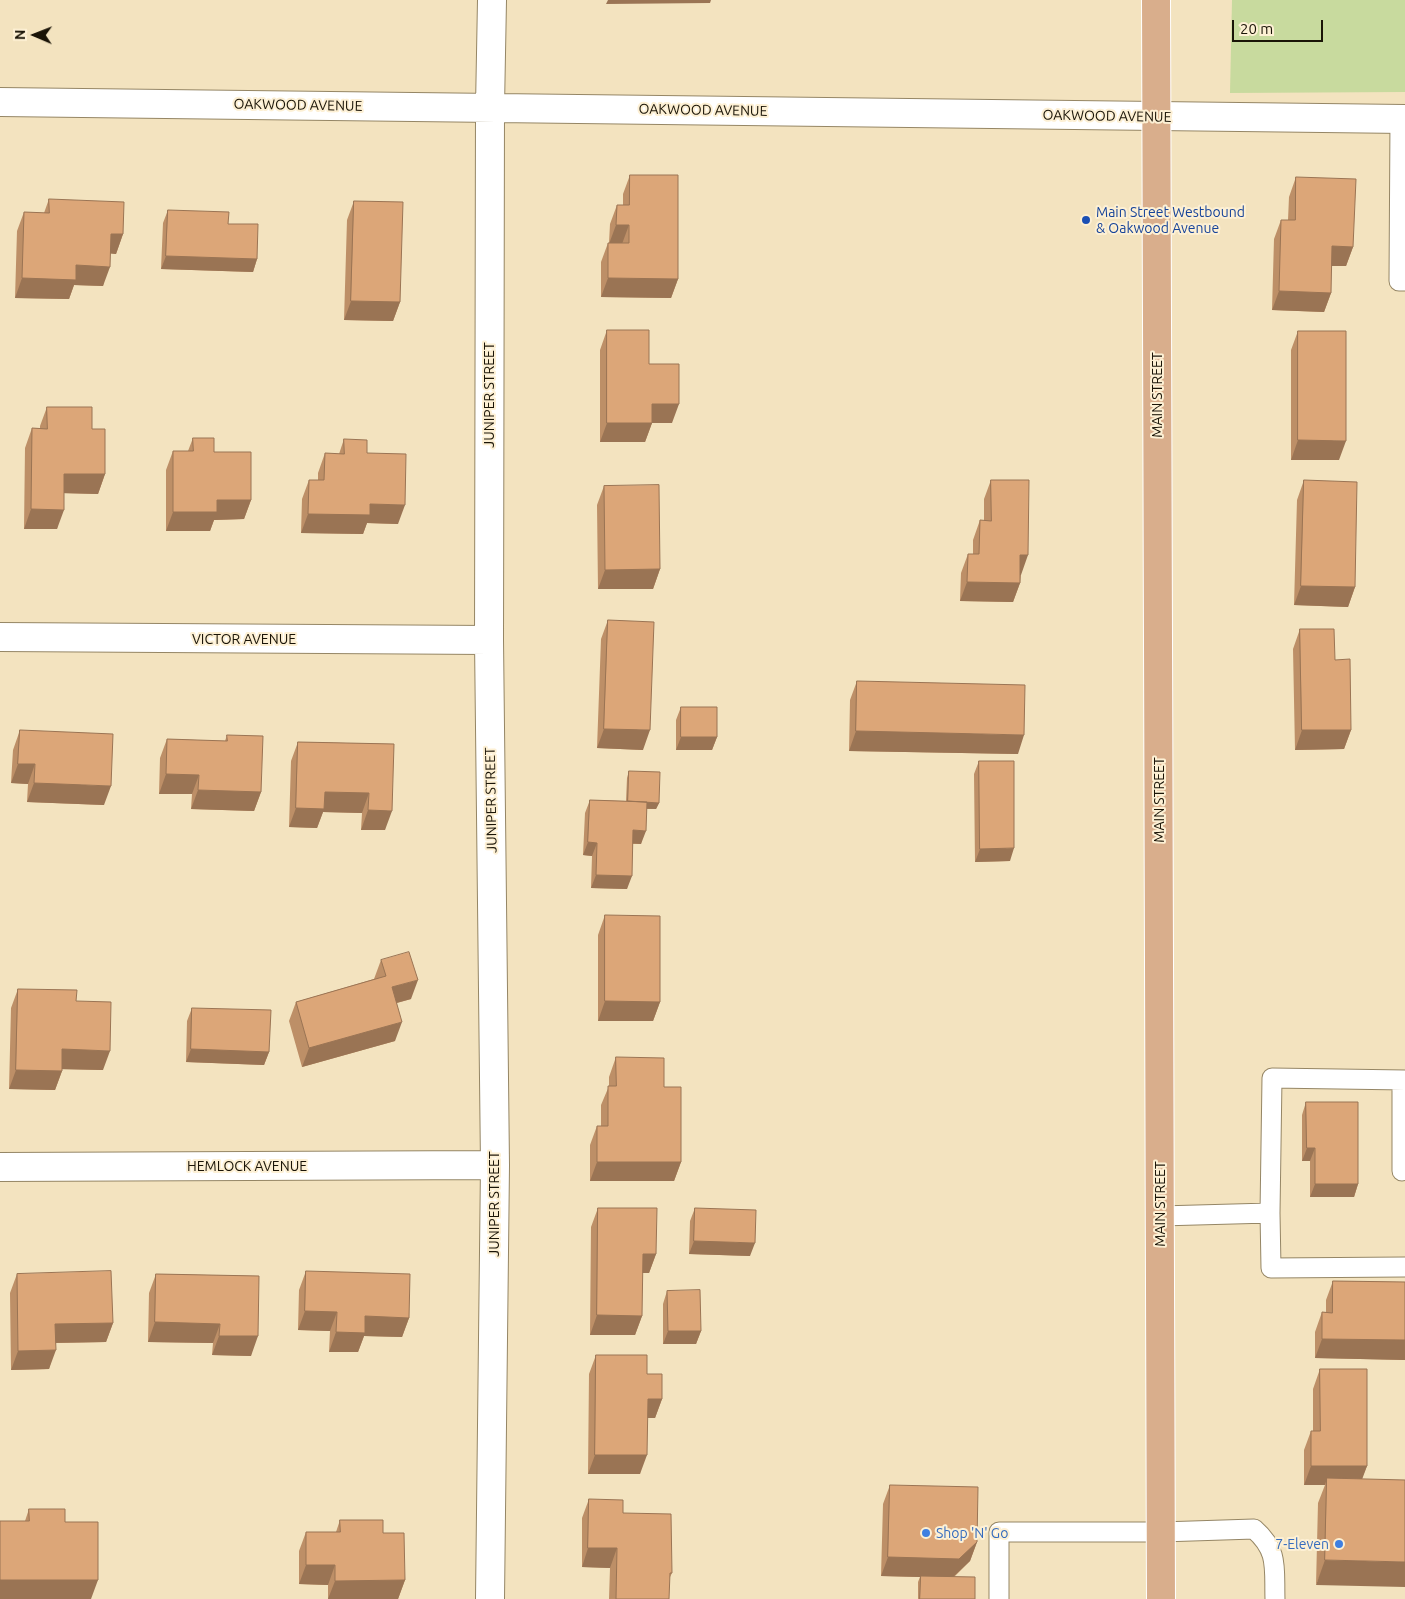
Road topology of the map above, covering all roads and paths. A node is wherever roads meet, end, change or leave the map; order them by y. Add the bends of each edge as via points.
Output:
1 (492, 0) edge
2 (1156, 0) edge
3 (0, 102) edge
4 (490, 107) junction
5 (1156, 116) junction
6 (1402, 119) edge
7 (1405, 281) edge
8 (0, 637) edge
9 (489, 640) junction
10 (1404, 1080) edge
11 (495, 1165) junction
12 (0, 1167) edge
13 (1402, 1171) dead end
14 (1270, 1213) junction
15 (1160, 1216) junction
16 (1405, 1267) edge
17 (1161, 1532) junction
18 (490, 1599) edge
19 (999, 1599) edge
20 (1161, 1599) edge
21 (1275, 1599) edge

1 - 4 street, JUNIPER STREET
2 - 5 main road, MAIN STREET
3 - 4 street, OAKWOOD AVENUE
4 - 5 street, OAKWOOD AVENUE
4 - 9 street, JUNIPER STREET
5 - 6 street, OAKWOOD AVENUE
5 - 15 main road, MAIN STREET
6 - 7 lane via 1399,281
8 - 9 street, VICTOR AVENUE
9 - 11 street, JUNIPER STREET
10 - 13 lane
10 - 14 lane via 1272,1078
11 - 12 street, HEMLOCK AVENUE
11 - 18 street, JUNIPER STREET
14 - 15 lane
14 - 16 lane via 1271,1268
15 - 17 main road, MAIN STREET
17 - 19 lane via 999,1532
17 - 20 main road, MAIN STREET
17 - 21 lane via 1254,1528 1268,1541 1274,1558

